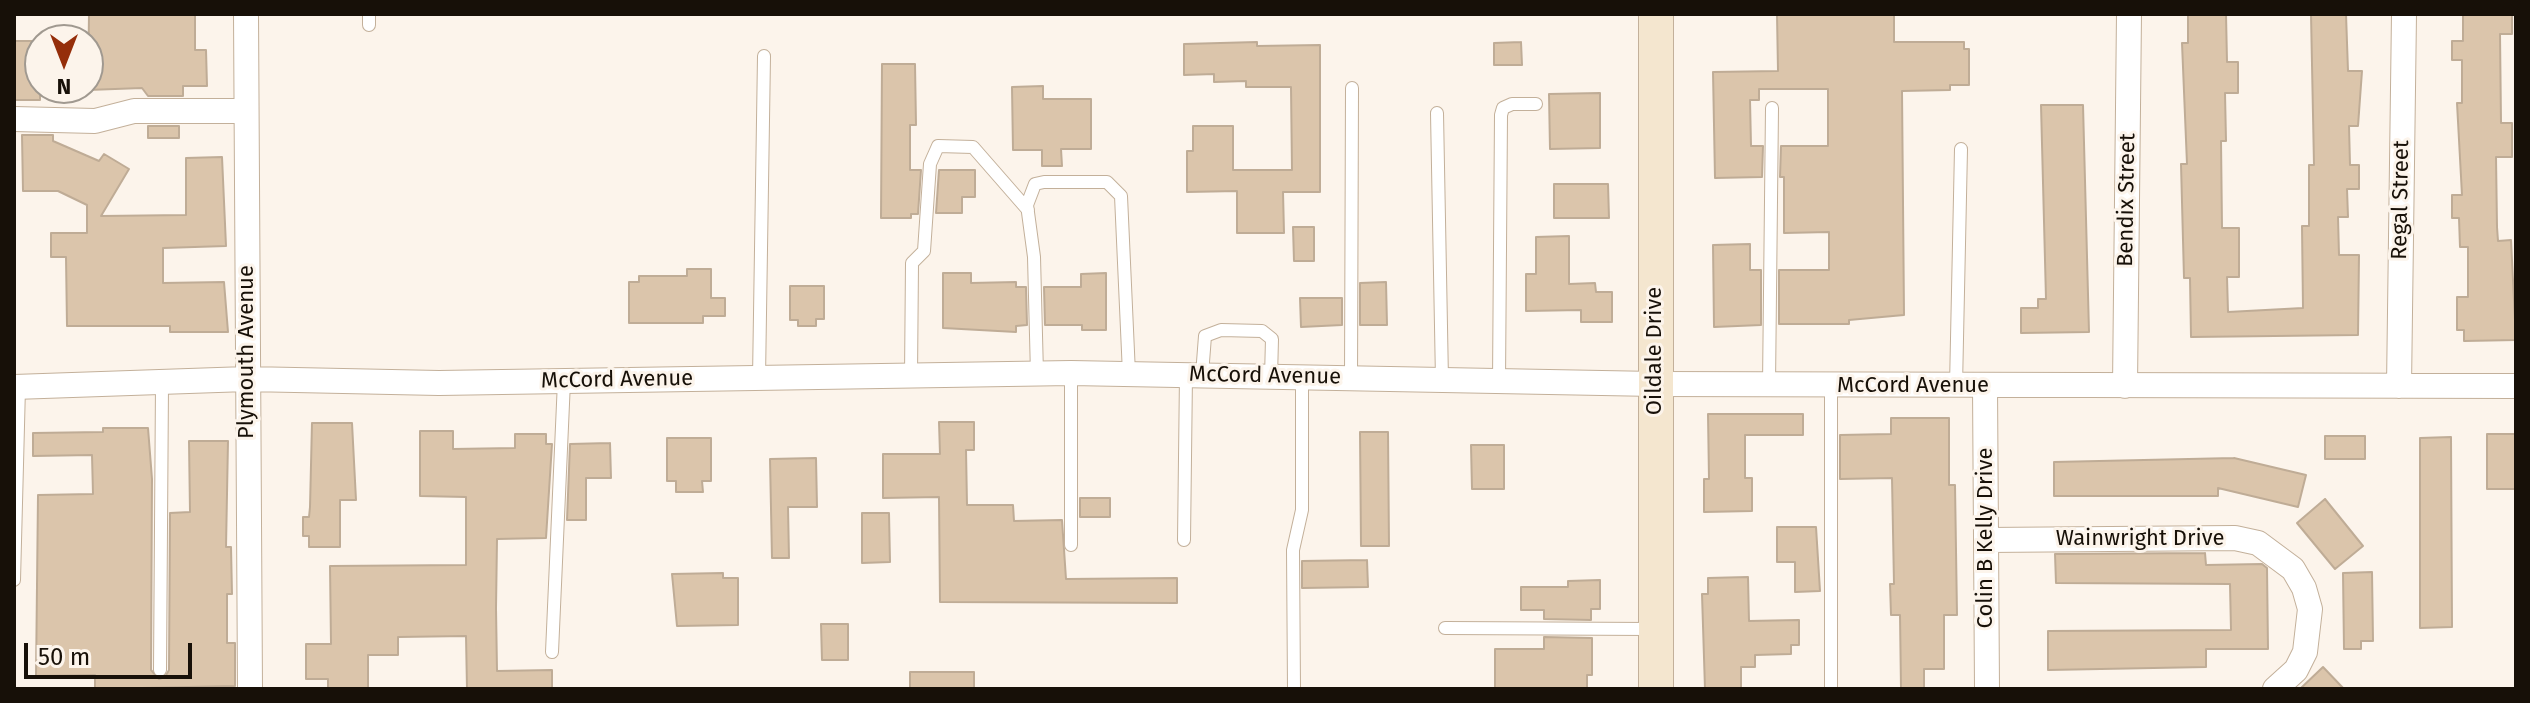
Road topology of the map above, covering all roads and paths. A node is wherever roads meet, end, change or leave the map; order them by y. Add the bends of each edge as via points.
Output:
1 (246, 14) edge
2 (1656, 14) edge
3 (2129, 14) edge
4 (2404, 14) edge
5 (764, 56) dead end
6 (1352, 88) dead end
7 (1536, 104) dead end
8 (1772, 108) dead end
9 (246, 111) junction
10 (1437, 113) dead end
11 (14, 119) edge
12 (1961, 149) dead end
13 (1028, 210) junction
14 (1071, 373) junction
15 (1037, 374) junction
16 (1129, 374) junction
17 (1194, 375) junction
18 (911, 376) junction
19 (1271, 377) junction
20 (1302, 377) junction
21 (759, 378) junction
22 (1351, 378) junction
23 (247, 379) junction
24 (1442, 380) junction
25 (564, 381) junction
26 (1499, 381) junction
27 (162, 384) junction
28 (1655, 384) junction
29 (1769, 385) junction
30 (1831, 385) junction
31 (1956, 386) junction
32 (1985, 386) junction
33 (2125, 386) junction
34 (2399, 386) junction
35 (2516, 386) edge
36 (16, 387) edge
37 (1184, 540) dead end
38 (1986, 540) junction
39 (1071, 545) dead end
40 (14, 580) edge
41 (1445, 628) dead end
42 (1655, 629) junction
43 (552, 652) dead end
44 (160, 670) dead end
45 (250, 689) edge
46 (1294, 689) edge
47 (1656, 689) edge
48 (1831, 689) edge
49 (1987, 689) edge
50 (2275, 689) edge

1 - 9 street, Plymouth Avenue
2 - 28 street, Oildale Drive
3 - 33 street, Bendix Street
4 - 34 street, Regal Street
5 - 21 lane
6 - 22 lane
7 - 26 lane via 1512,104 1501,115
8 - 29 lane
9 - 11 street via 134,111 95,121
9 - 23 street, Plymouth Avenue
10 - 24 lane
12 - 31 lane
13 - 15 lane
13 - 16 lane via 1035,184 1044,182 1107,182 1121,196
13 - 18 lane via 973,147 938,146 930,164 924,251 912,263
14 - 15 street, McCord Avenue
14 - 16 street, McCord Avenue
14 - 39 lane
15 - 18 street, McCord Avenue
16 - 17 street, McCord Avenue
17 - 19 street, McCord Avenue
17 - 19 lane via 1205,336 1221,330 1262,331 1272,339
17 - 37 lane
18 - 21 street, McCord Avenue
19 - 20 street, McCord Avenue
20 - 22 street, McCord Avenue
20 - 46 lane via 1302,510 1293,550
21 - 25 street, McCord Avenue
22 - 24 street, McCord Avenue
23 - 25 street, McCord Avenue
23 - 27 street, McCord Avenue
23 - 45 street, Plymouth Avenue
24 - 26 street, McCord Avenue
25 - 43 lane
26 - 28 street, McCord Avenue
27 - 36 street, McCord Avenue
27 - 44 lane
28 - 29 street, McCord Avenue
28 - 42 street, Oildale Drive
29 - 30 street, McCord Avenue
30 - 31 street, McCord Avenue
30 - 48 lane
31 - 32 street, McCord Avenue
32 - 33 street, McCord Avenue
32 - 38 street, Colin B Kelly Drive
33 - 34 street, McCord Avenue
34 - 35 street, McCord Avenue
36 - 40 lane
38 - 49 street, Colin B Kelly Drive
38 - 50 street, Wainwright Drive via 2235,538 2258,543 2293,569 2310,609 2305,652 2296,670
41 - 42 lane
42 - 47 street, Oildale Drive

